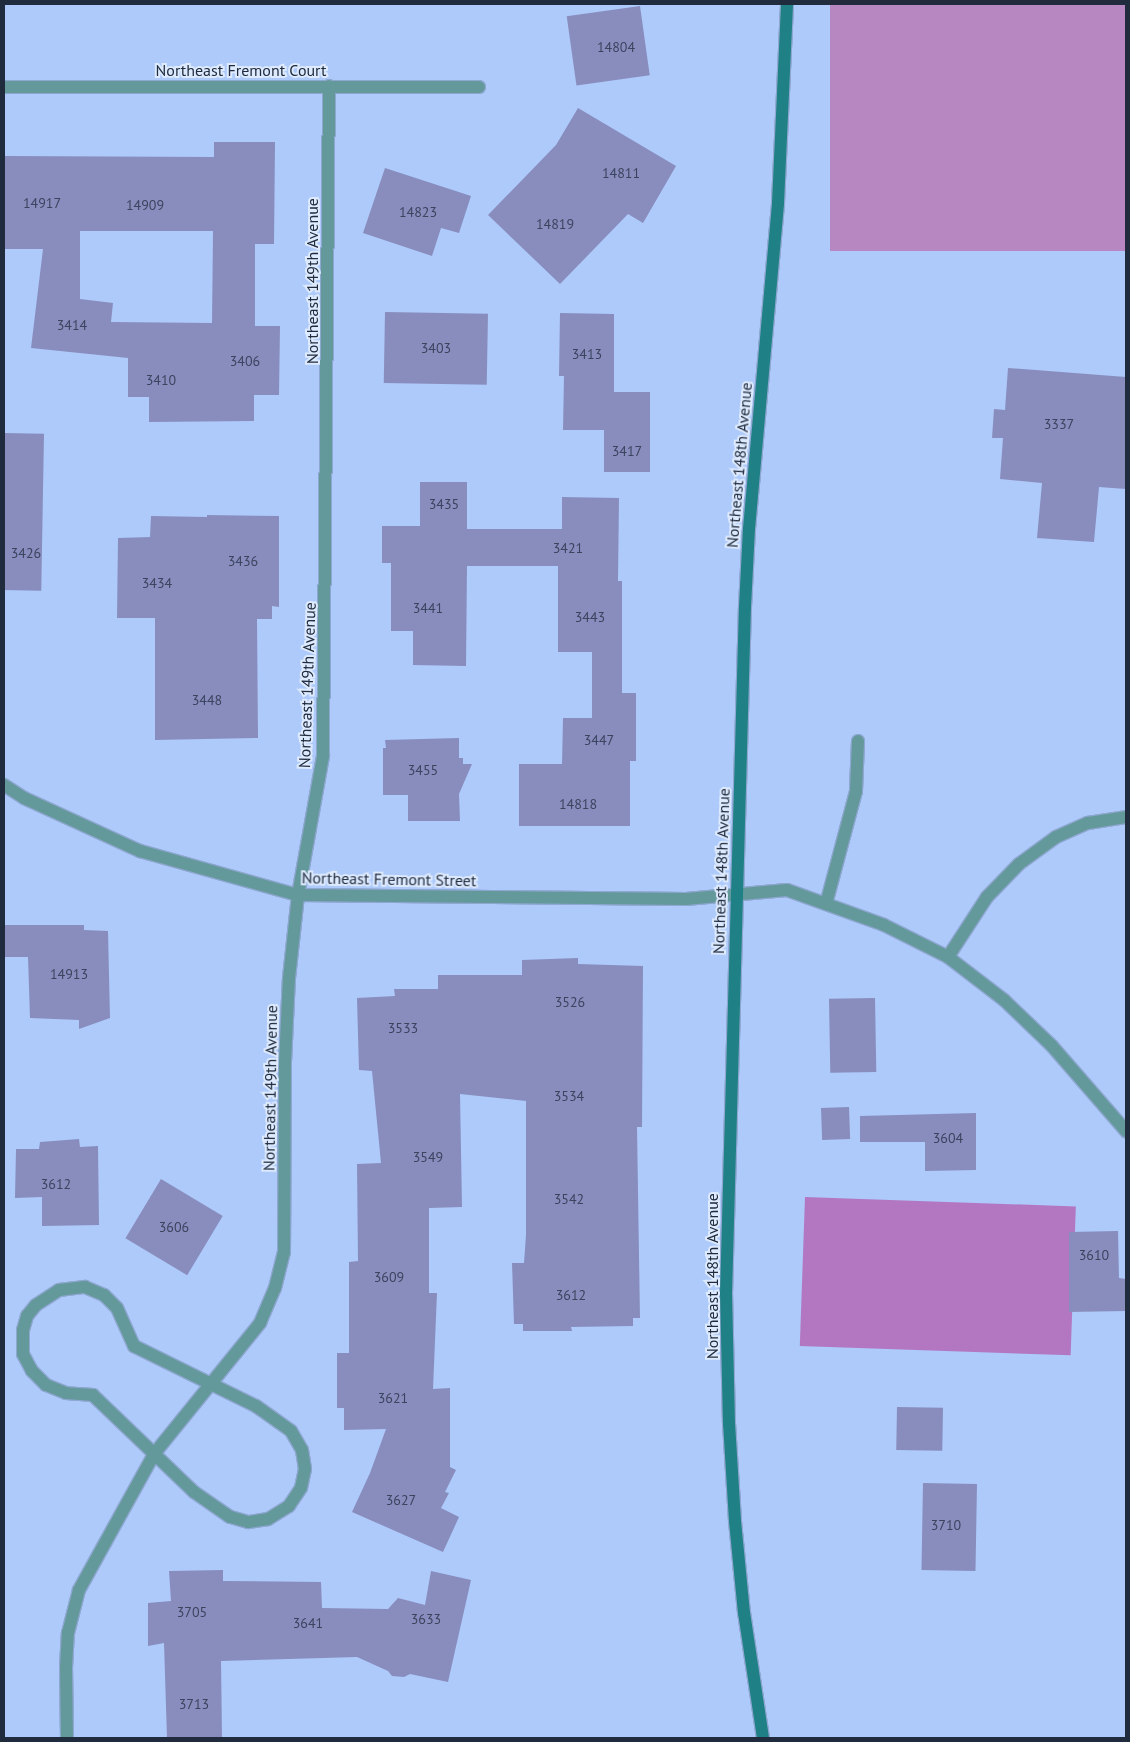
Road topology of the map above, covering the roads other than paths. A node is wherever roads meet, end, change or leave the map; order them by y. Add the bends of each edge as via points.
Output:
1 (787, 4) edge
2 (329, 86) junction
3 (4, 87) edge
4 (479, 87) dead end
5 (858, 741) dead end
6 (4, 785) edge
7 (1126, 817) edge
8 (736, 894) junction
9 (298, 896) junction
10 (826, 904) junction
11 (948, 957) junction
12 (1126, 1131) edge
13 (213, 1382) junction
14 (154, 1454) junction
15 (67, 1738) edge
16 (763, 1738) edge

1 - 8 main road, Northeast 148th Avenue via 778,203 749,529
2 - 3 street, Northeast Fremont Court
2 - 4 street, Northeast Fremont Court
2 - 9 street, Northeast 149th Avenue via 324,746
5 - 10 street via 856,791
6 - 9 street, Northeast Fremont Street via 24,798 140,850
7 - 11 street via 1088,823 1056,838 1019,864 988,897
8 - 9 street, Northeast Fremont Street via 686,899
8 - 10 street, Northeast Fremont Street via 787,890
8 - 16 main road, Northeast 148th Avenue via 726,1294 729,1424 744,1613
9 - 13 street, Northeast 149th Avenue via 289,978 285,1062 284,1253 275,1288 260,1323
10 - 11 street, Northeast Fremont Street via 884,925
11 - 12 street, Northeast Fremont Street via 1004,1000 1052,1046
13 - 14 street, Northeast 149th Avenue
13 - 14 street via 256,1406 291,1431 302,1450 305,1469 301,1488 288,1506 268,1519 248,1522 230,1517 194,1492
13 - 14 street via 134,1346 117,1308 104,1295 85,1287 59,1290 36,1305 27,1316 23,1330 24,1354 32,1371 46,1385 66,1392 93,1395
14 - 15 street, Northeast 149th Avenue via 79,1590 68,1633

